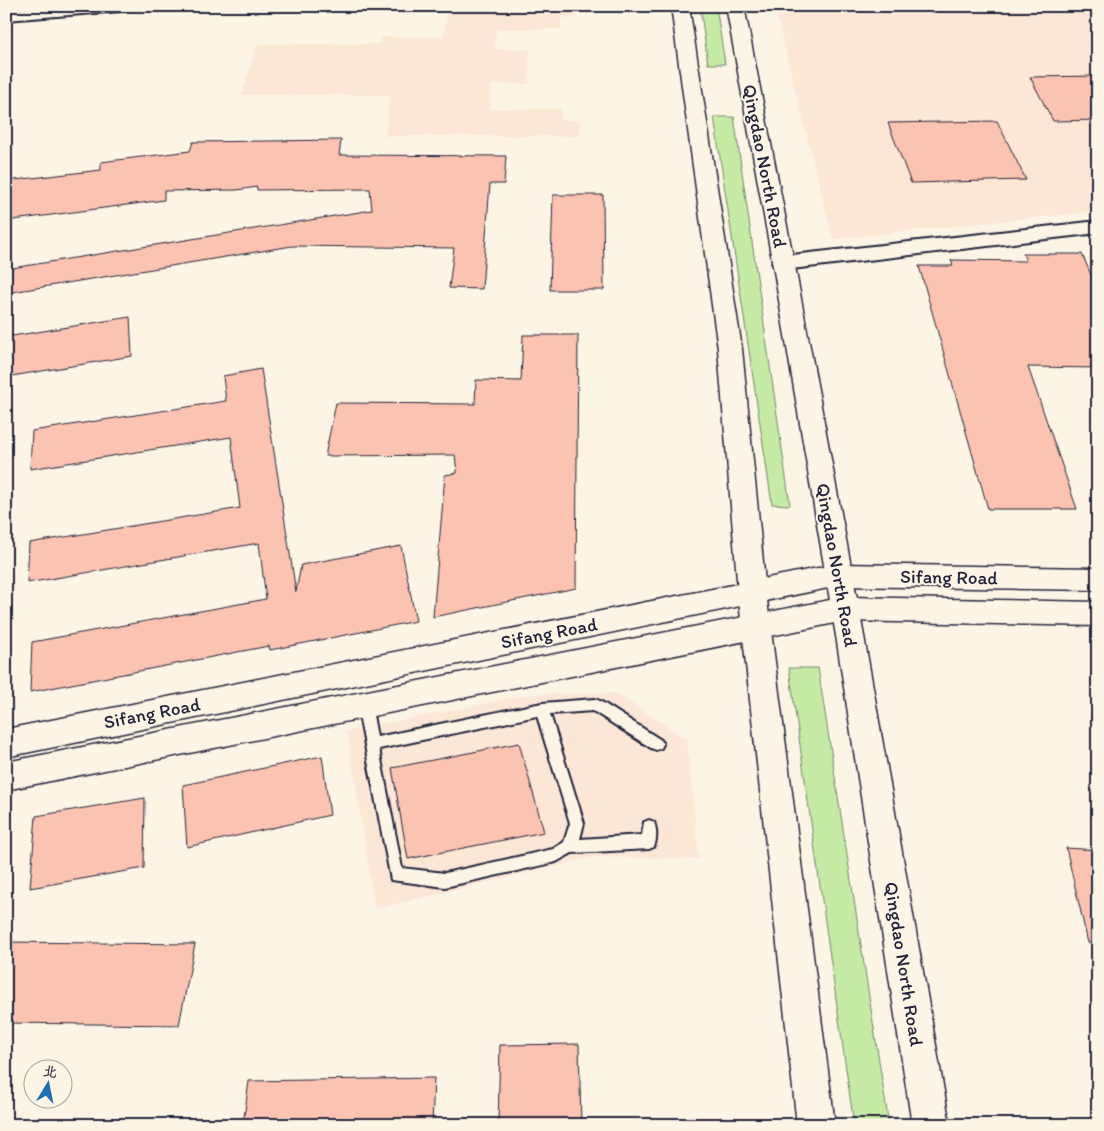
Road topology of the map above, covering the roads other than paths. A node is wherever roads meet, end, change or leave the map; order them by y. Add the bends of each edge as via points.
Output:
1 (121, 6) edge
2 (680, 6) edge
3 (735, 6) edge
4 (8, 12) edge
5 (1098, 227) edge
6 (783, 263) junction
7 (838, 575) junction
8 (1098, 579) edge
9 (752, 592) junction
10 (845, 610) junction
11 (1098, 614) edge
12 (757, 626) junction
13 (364, 704) junction
14 (542, 709) junction
15 (6, 743) edge
16 (372, 744) junction
17 (656, 744) dead end
18 (6, 776) edge
19 (649, 827) dead end
20 (570, 846) junction
21 (816, 1125) edge
22 (931, 1125) edge

1 - 4 street
2 - 9 main road via 730,350
3 - 6 main road, Qingdao North Road
5 - 6 street
6 - 7 main road, Qingdao North Road
7 - 8 main road, Sifang Road
7 - 9 main road, Sifang Road
7 - 10 main road, Qingdao North Road
9 - 12 main road
9 - 15 main road, Sifang Road
10 - 11 main road, Sifang Road
10 - 12 main road, Sifang Road
10 - 22 main road, Qingdao North Road
12 - 13 main road, Sifang Road
12 - 21 main road
13 - 16 lane
13 - 18 main road, Sifang Road
14 - 16 lane
14 - 17 lane via 595,705
14 - 20 lane via 576,823
16 - 20 lane via 396,875 445,880 556,855
19 - 20 lane via 649,842

